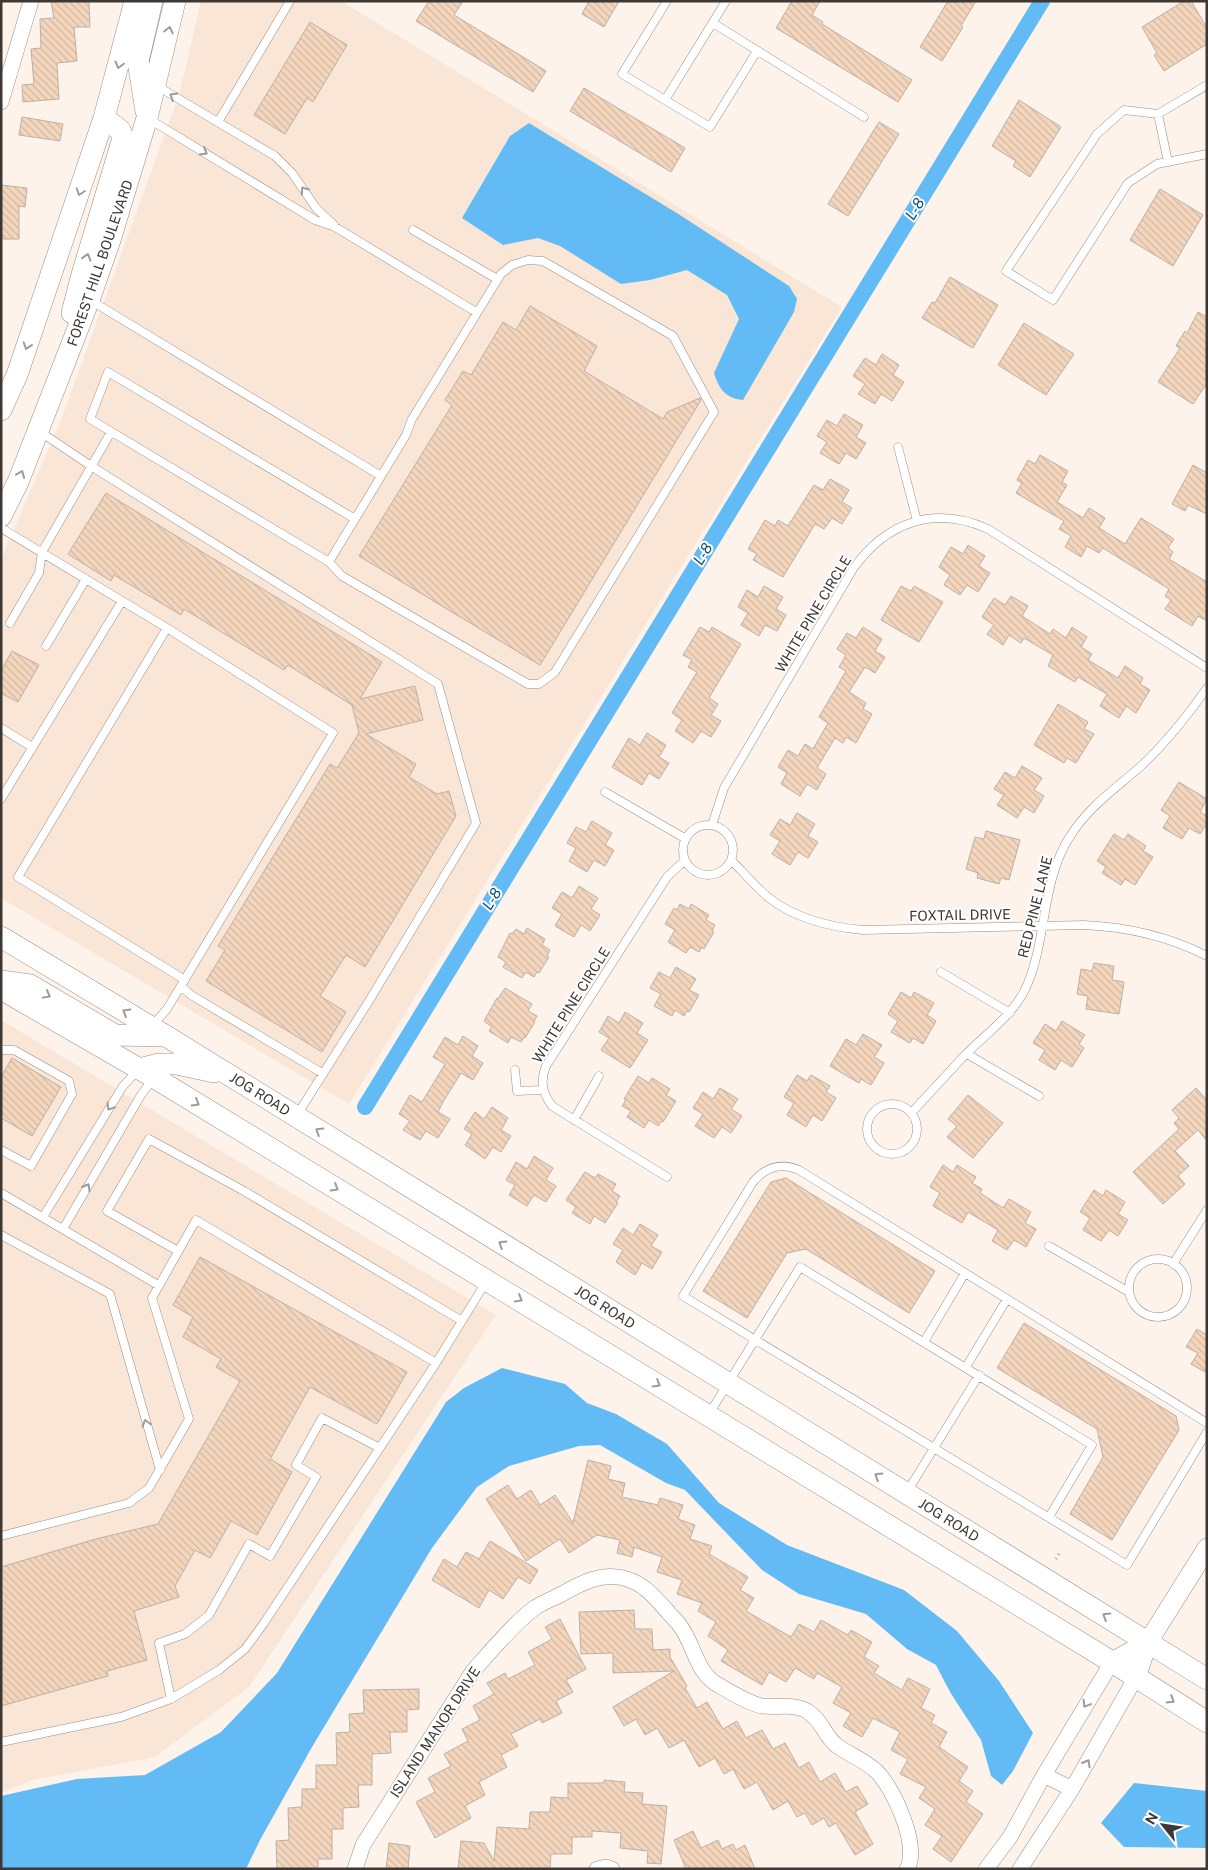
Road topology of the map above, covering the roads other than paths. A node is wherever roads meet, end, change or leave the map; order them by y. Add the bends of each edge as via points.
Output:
1 (30, 1) edge
2 (135, 1) edge
3 (152, 1) edge
4 (175, 1) edge
5 (290, 1) edge
6 (667, 1) edge
7 (726, 1) edge
8 (713, 23) junction
9 (757, 51) junction
10 (156, 86) junction
11 (1207, 86) edge
12 (665, 100) junction
13 (1, 102) edge
14 (1158, 114) junction
15 (864, 117) dead end
16 (104, 118) junction
17 (147, 118) junction
18 (218, 122) junction
19 (1207, 154) edge
20 (1168, 162) junction
21 (335, 227) junction
22 (413, 230) dead end
23 (497, 279) junction
24 (89, 300) junction
25 (476, 312) junction
26 (54, 389) junction
27 (1, 410) edge
28 (38, 431) junction
29 (111, 432) junction
30 (898, 447) dead end
31 (91, 466) junction
32 (381, 476) junction
33 (1, 516) edge
34 (355, 519) junction
35 (917, 521) junction
36 (1, 528) edge
37 (42, 552) junction
38 (329, 562) junction
39 (86, 579) junction
40 (122, 601) junction
41 (10, 623) dead end
42 (167, 628) junction
43 (46, 646) dead end
44 (1207, 668) edge
45 (1207, 688) edge
46 (1, 728) edge
47 (32, 747) junction
48 (605, 792) dead end
49 (1, 799) edge
50 (712, 825) junction
51 (686, 838) junction
52 (684, 860) junction
53 (731, 860) junction
54 (1042, 926) junction
55 (1, 936) edge
56 (1207, 956) edge
57 (940, 972) dead end
58 (1, 981) edge
59 (183, 983) junction
60 (1, 989) edge
61 (1010, 1013) junction
62 (158, 1032) junction
63 (1, 1050) edge
64 (967, 1054) junction
65 (515, 1070) dead end
66 (147, 1073) junction
67 (322, 1073) junction
68 (227, 1074) junction
69 (599, 1076) dead end
70 (543, 1090) junction
71 (1039, 1096) dead end
72 (912, 1112) junction
73 (296, 1116) junction
74 (574, 1120) junction
75 (1, 1150) edge
76 (667, 1177) dead end
77 (1, 1193) edge
78 (1207, 1210) edge
79 (43, 1217) junction
80 (62, 1229) junction
81 (1, 1235) edge
82 (1049, 1246) dead end
83 (178, 1251) junction
84 (1173, 1264) junction
85 (965, 1273) junction
86 (487, 1280) junction
87 (158, 1285) junction
88 (1129, 1292) junction
89 (1007, 1299) junction
90 (462, 1321) junction
91 (755, 1340) junction
92 (924, 1342) junction
93 (436, 1363) junction
94 (966, 1367) junction
95 (979, 1375) junction
96 (728, 1383) junction
97 (708, 1415) junction
98 (1207, 1423) edge
99 (1207, 1432) edge
100 (380, 1448) junction
101 (934, 1449) junction
102 (160, 1470) junction
103 (906, 1493) junction
104 (1048, 1517) junction
105 (1, 1536) edge
106 (1207, 1548) edge
107 (1148, 1642) junction
108 (1112, 1662) junction
109 (1136, 1677) junction
110 (1207, 1679) edge
111 (171, 1699) junction
112 (1207, 1722) edge
113 (1, 1742) edge
114 (1044, 1774) junction
115 (1072, 1789) junction
116 (1010, 1837) junction
117 (1033, 1851) junction
118 (355, 1869) edge
119 (597, 1869) edge
120 (612, 1869) edge
121 (907, 1869) edge
122 (986, 1869) edge
123 (1020, 1869) edge

1 - 13 street
2 -> 16 main road
3 - 17 main road via 138,60
10 -> 4 main road, FOREST HILL BOULEVARD
5 - 18 lane
6 - 12 lane via 622,74
7 - 8 lane
8 - 9 lane
8 - 12 lane
9 - 12 lane via 710,127
9 - 15 lane
10 - 17 main road, FOREST HILL BOULEVARD
18 -> 10 lane
11 - 14 lane
14 - 20 lane
14 - 20 lane via 1124,110 1097,134 1006,271 1053,300 1128,183 1158,164
26 -> 16 main road via 80,278 123,138 120,130
16 -> 27 main road via 17,375
17 -> 21 lane via 316,220
17 - 24 main road, FOREST HILL BOULEVARD
21 -> 18 lane via 275,156
19 - 20 lane
21 - 25 lane
22 - 23 lane
23 - 25 lane
23 - 38 lane via 512,265 528,260 543,261 673,336 714,412 555,672 540,684 528,684 342,576
24 - 26 main road, FOREST HILL BOULEVARD
24 - 32 lane
25 - 32 lane
26 - 28 main road, FOREST HILL BOULEVARD
28 - 31 lane
33 -> 28 main road, FOREST HILL BOULEVARD
29 - 31 lane
29 - 34 lane via 90,419 108,372
29 - 38 lane
30 - 35 lane
31 - 37 lane
31 - 67 lane via 438,684 476,823
32 - 34 lane
34 - 38 lane
35 - 44 lane, WHITE PINE CIRCLE via 953,518 988,529
35 - 50 lane, WHITE PINE CIRCLE via 884,536 852,569 724,788
36 - 37 lane
37 - 39 lane
37 - 41 lane via 39,573
39 - 40 lane
39 - 43 lane
40 - 42 lane
40 - 47 lane
42 - 59 lane via 18,877
42 - 59 lane via 333,733
45 - 54 lane, RED PINE LANE via 1170,737 1090,810 1074,830 1056,863
46 - 47 lane
47 - 49 lane
48 - 51 lane
50 - 51 lane via 693,829
50 - 53 lane via 729,837 733,852
51 - 52 lane via 682,852
52 - 53 lane via 689,868 705,875 720,872
52 - 70 lane, WHITE PINE CIRCLE via 667,877 546,1066 542,1076
53 - 54 lane, FOXTAIL DRIVE via 770,898 806,918 838,928
54 - 56 lane, FOXTAIL DRIVE via 1130,929 1153,934
54 - 61 lane, RED PINE LANE via 1028,983
62 -> 55 main road, JOG ROAD
57 - 61 lane
58 -> 62 main road via 30,985 115,1035
59 - 62 lane
59 - 67 lane via 191,995
60 - 66 main road
61 - 64 lane, RED PINE LANE
62 - 68 main road, JOG ROAD
63 - 75 lane via 14,1050 69,1080 72,1094 31,1166
64 - 71 lane
64 - 72 lane, RED PINE LANE
65 - 70 lane via 517,1091
66 - 68 main road via 159,1064 177,1064
66 -> 79 lane via 123,1086
80 -> 66 lane via 141,1095
66 -> 86 main road
67 - 73 lane
68 - 73 main road, JOG ROAD
69 - 74 lane
70 - 74 lane via 552,1106
72 - 72 lane via 898,1104 890,1104 870,1116 867,1132 879,1152 895,1155 909,1149 918,1135
96 -> 73 main road, JOG ROAD
74 - 76 lane
77 - 79 lane
78 - 84 lane
79 - 80 lane
80 - 87 lane
102 -> 81 lane via 110,1294
82 - 88 lane
83 - 87 lane
83 - 90 lane via 107,1211 149,1139 244,1191
83 - 93 lane via 196,1220
84 - 88 lane via 1157,1259 1142,1264 1132,1276
84 - 88 lane via 1184,1276 1186,1292 1184,1300 1173,1312 1166,1316 1150,1316 1136,1307
85 - 89 lane
85 - 91 lane via 799,1170 789,1166 768,1168 753,1182 683,1296
85 - 92 lane
86 - 90 lane
86 -> 97 main road
87 - 102 lane via 152,1298 189,1418
89 - 94 lane
89 - 98 lane
90 - 93 lane
91 - 92 lane via 800,1267
91 - 96 lane
91 - 101 lane
92 - 94 lane
93 - 100 lane
94 - 95 lane
95 - 101 lane
95 - 104 lane via 1092,1445
96 - 97 lane
103 -> 96 main road, JOG ROAD
97 - 108 main road
99 - 104 lane via 1127,1565
100 - 111 lane via 245,1649 219,1670
100 - 111 lane via 322,1418 296,1465 316,1477 270,1556 249,1544 209,1615 185,1634 159,1643
101 - 103 lane
101 - 104 lane
102 - 105 lane via 149,1488 129,1503
107 -> 103 main road, JOG ROAD
106 - 107 street
107 - 108 street
107 - 109 street
107 - 110 main road, JOG ROAD
108 - 109 main road
108 -> 114 street
109 -> 112 main road
115 -> 109 street
111 - 113 lane via 121,1717
114 - 115 street
114 - 116 street
115 - 117 street
116 - 117 street
116 - 122 street
117 - 123 street
118 - 121 street, ISLAND MANOR DRIVE via 363,1845 473,1671 486,1656 537,1606 593,1578 615,1577 636,1583 654,1596 684,1631 698,1666 715,1682 761,1706 790,1706 806,1710 823,1725 835,1744 877,1772 903,1818 911,1847
119 - 120 street

